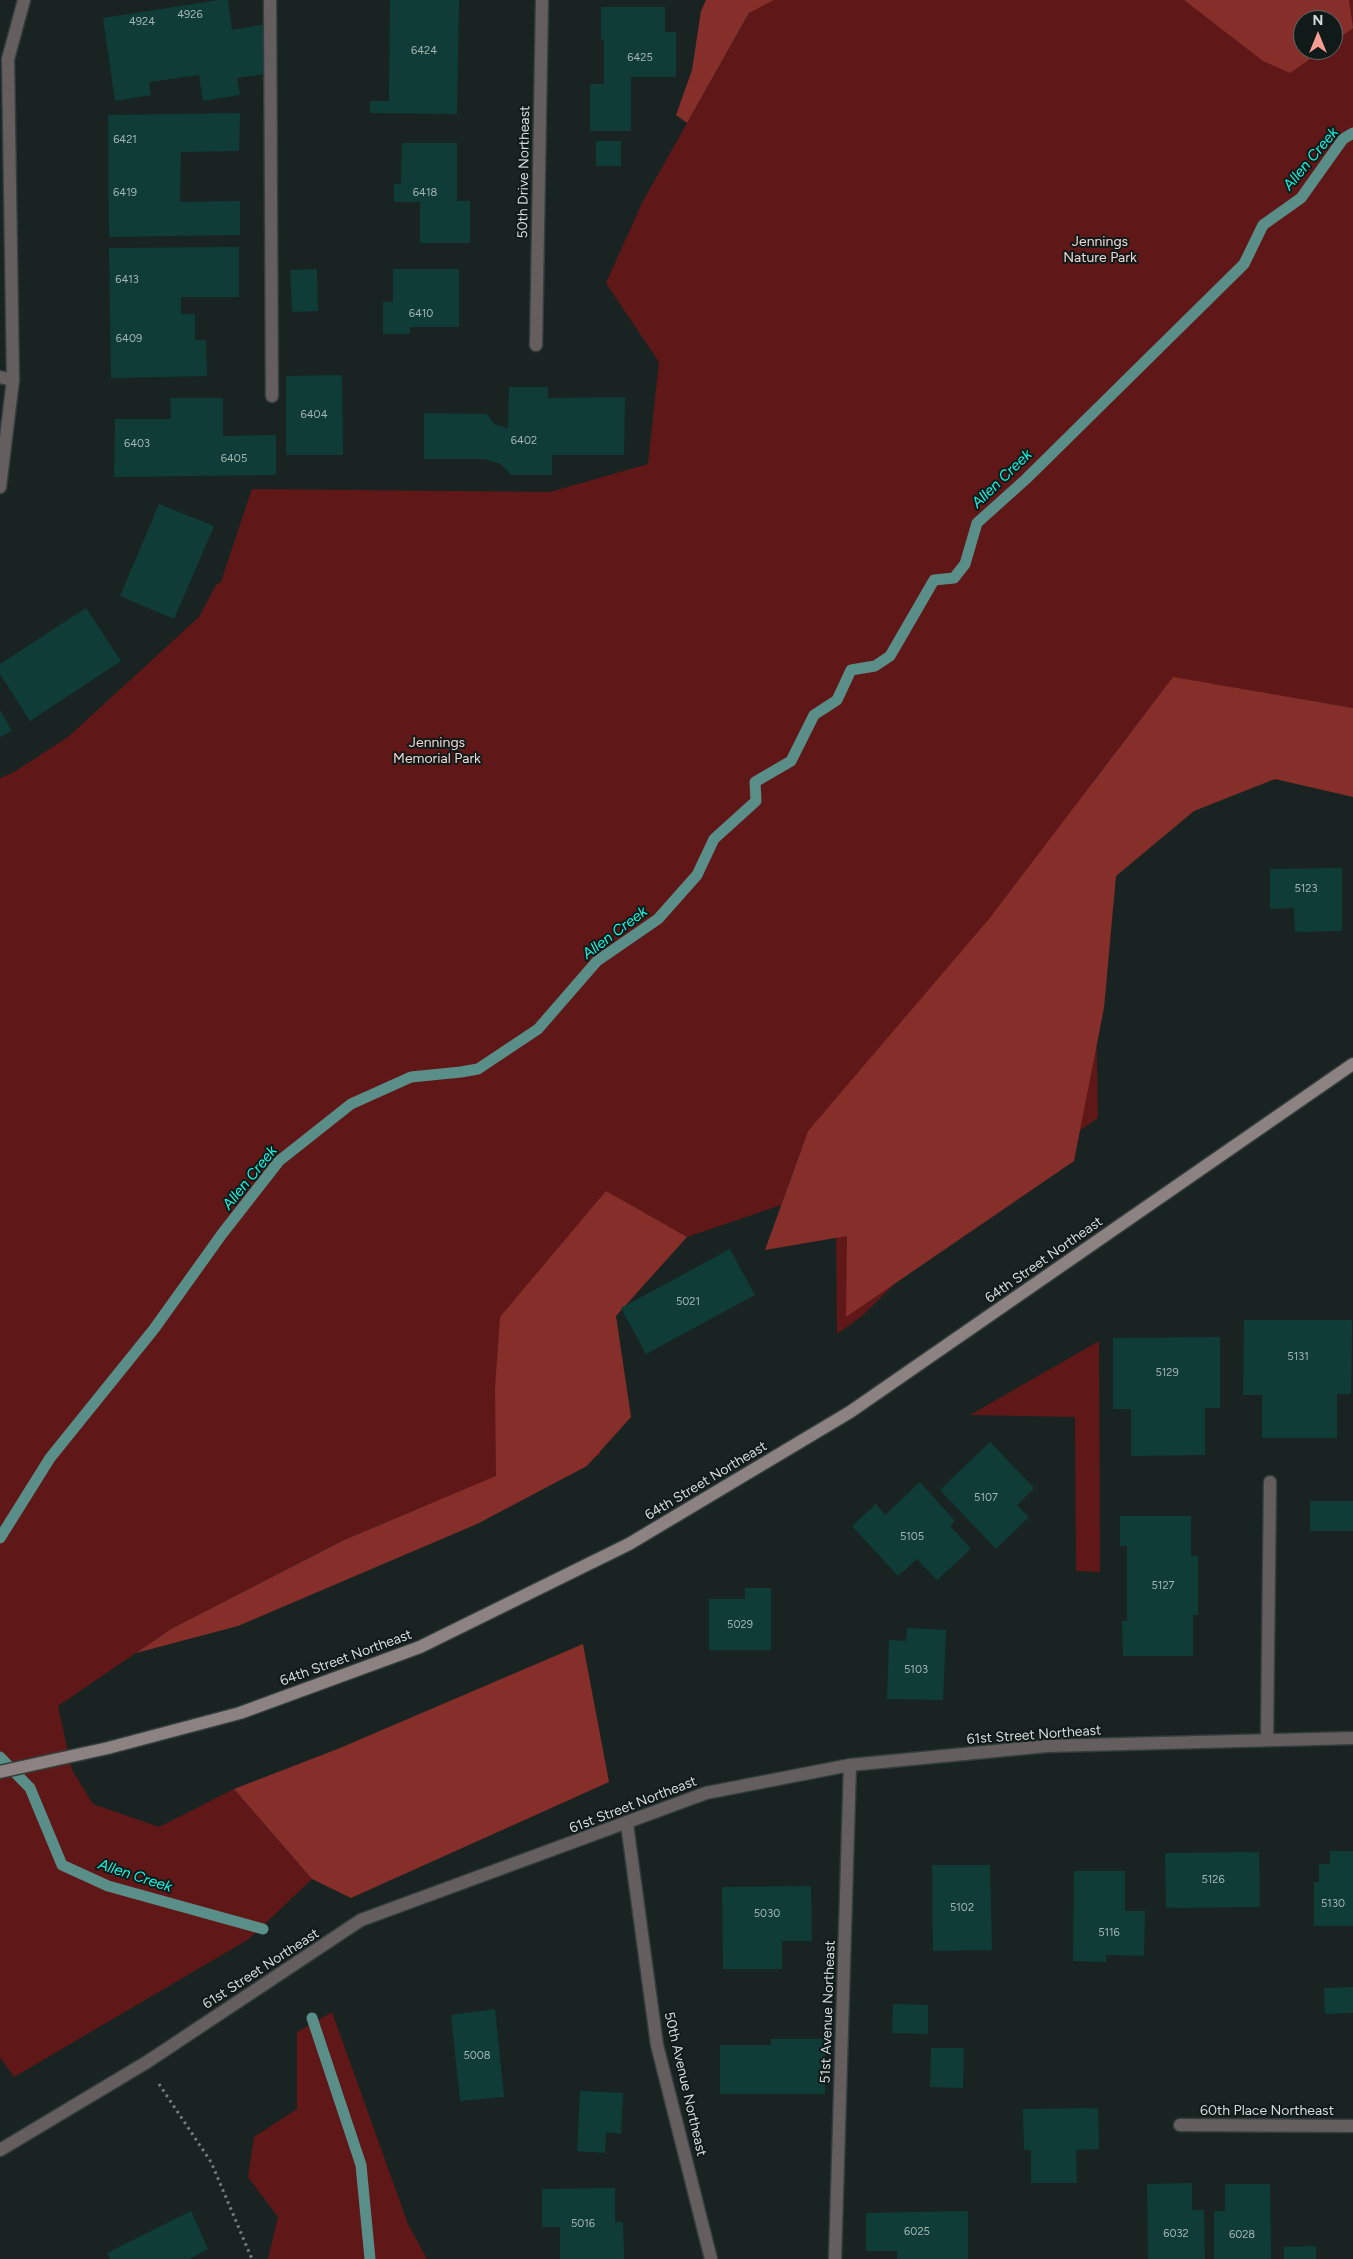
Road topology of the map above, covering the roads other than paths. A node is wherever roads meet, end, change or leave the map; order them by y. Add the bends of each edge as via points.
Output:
1 (24, 0) edge
2 (270, 0) edge
3 (542, 0) edge
4 (4, 67) edge
5 (536, 345) dead end
6 (6, 379) edge
7 (272, 396) dead end
8 (0, 487) edge
9 (1353, 1064) edge
10 (1270, 1482) dead end
11 (1353, 1738) edge
12 (1268, 1740) junction
13 (850, 1765) junction
14 (0, 1772) edge
15 (626, 1824) junction
16 (1180, 2125) dead end
17 (1353, 2126) edge
18 (0, 2150) edge
19 (711, 2259) edge
20 (835, 2259) edge

1 - 4 street
2 - 7 street
3 - 5 street, 50th Drive Northeast
4 - 6 street
6 - 8 street
9 - 14 main road, 64th Street Northeast via 850,1412 629,1544 420,1647 240,1713
10 - 12 street
11 - 12 street, 61st Street Northeast
12 - 13 street, 61st Street Northeast via 1047,1746
13 - 15 street, 61st Street Northeast via 706,1793
13 - 20 street, 51st Avenue Northeast
15 - 18 street, 61st Street Northeast via 361,1920 147,2062
15 - 19 street, 50th Avenue Northeast via 657,2045
16 - 17 street, 60th Place Northeast

